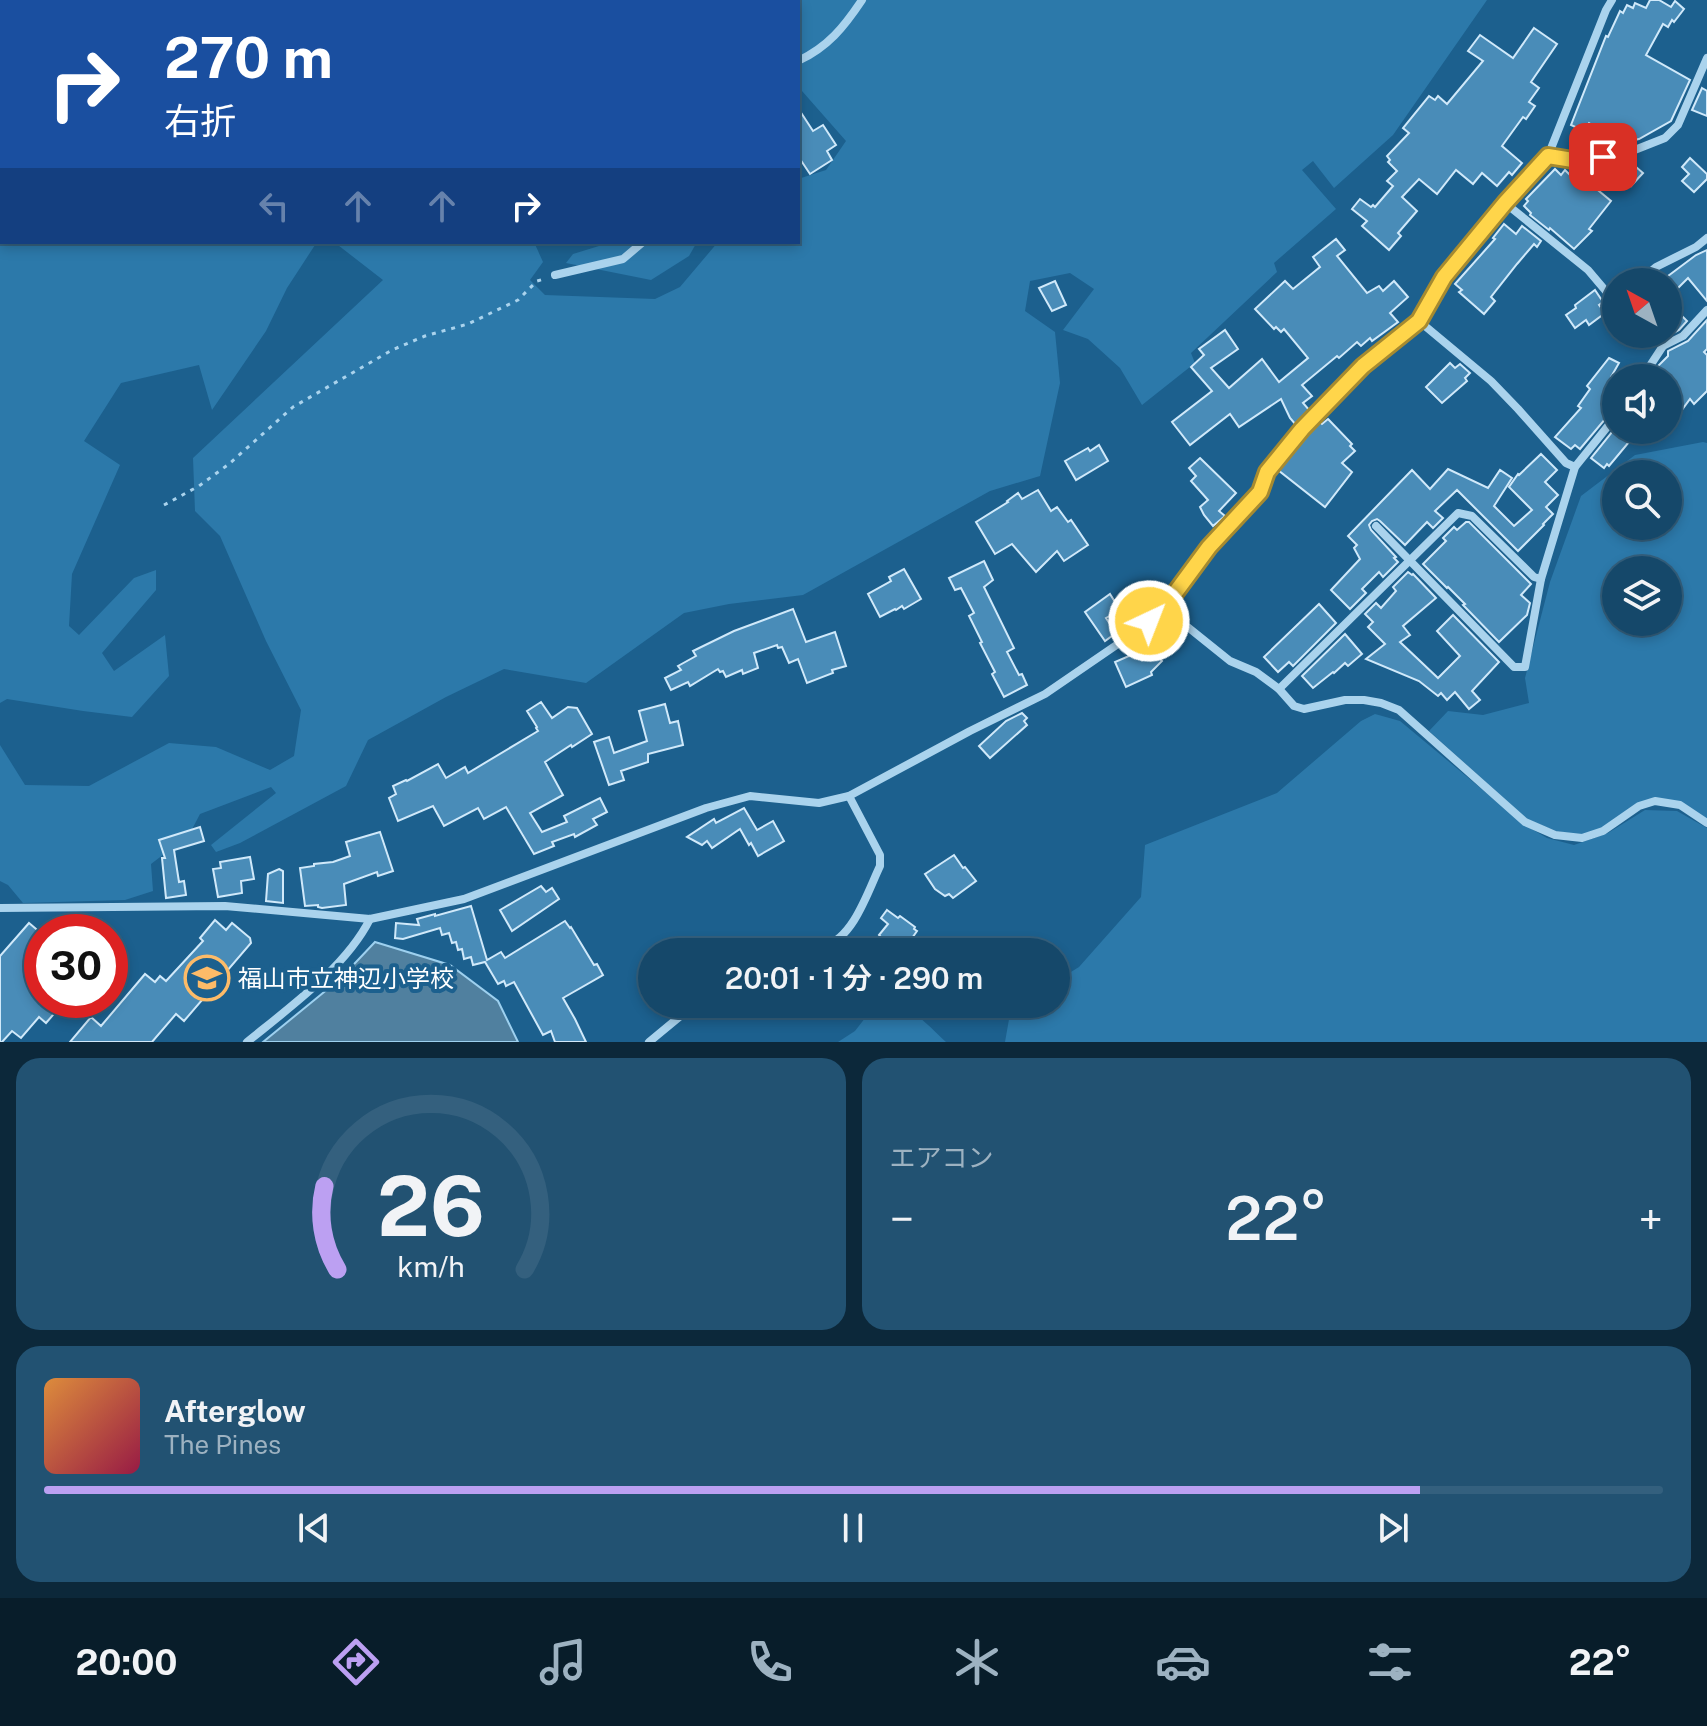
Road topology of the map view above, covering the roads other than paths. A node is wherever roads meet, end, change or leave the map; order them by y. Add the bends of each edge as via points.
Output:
1 (862, 0) edge
2 (1612, 0) edge
3 (1707, 58) edge
4 (800, 60) edge
5 (1548, 156) junction
6 (1505, 203) junction
7 (1707, 238) edge
8 (641, 244) edge
9 (1655, 268) edge
10 (555, 275) road end
11 (1602, 286) edge
12 (1707, 310) edge
13 (1419, 321) junction
14 (1682, 336) edge
15 (1602, 433) edge
16 (1575, 467) junction
17 (1376, 526) dead end
18 (1410, 560) junction
19 (1541, 579) junction
20 (1164, 608) junction
21 (1279, 689) junction
22 (849, 796) junction
23 (1707, 823) edge
24 (0, 908) edge
25 (370, 919) junction
26 (841, 938) edge
27 (678, 1018) edge
28 (247, 1042) edge
29 (649, 1042) edge

1 - 4 street via 848,22 817,52
2 - 5 street
3 - 5 street via 1678,125 1665,138 1627,153 1579,161
5 - 6 street
6 - 11 street
6 - 13 street via 1444,277
7 - 9 street
8 - 10 street via 623,259
12 - 14 street
13 - 16 street via 1491,381
13 - 20 street via 1363,366 1302,429 1267,472 1260,492 1209,547
15 - 16 street
16 - 19 street
17 - 18 street
18 - 19 street via 1458,513 1472,516
18 - 19 street via 1514,667 1525,667
18 - 21 street
20 - 21 street via 1230,661
20 - 22 street via 1045,694
21 - 23 street via 1304,709 1364,700 1399,710 1525,822 1555,835 1582,838 1603,831 1655,801 1680,805
22 - 25 street via 819,803 750,796 729,801 464,899
22 - 26 street via 880,855 880,866
24 - 25 street via 225,906
25 - 28 street via 341,962
27 - 29 street

